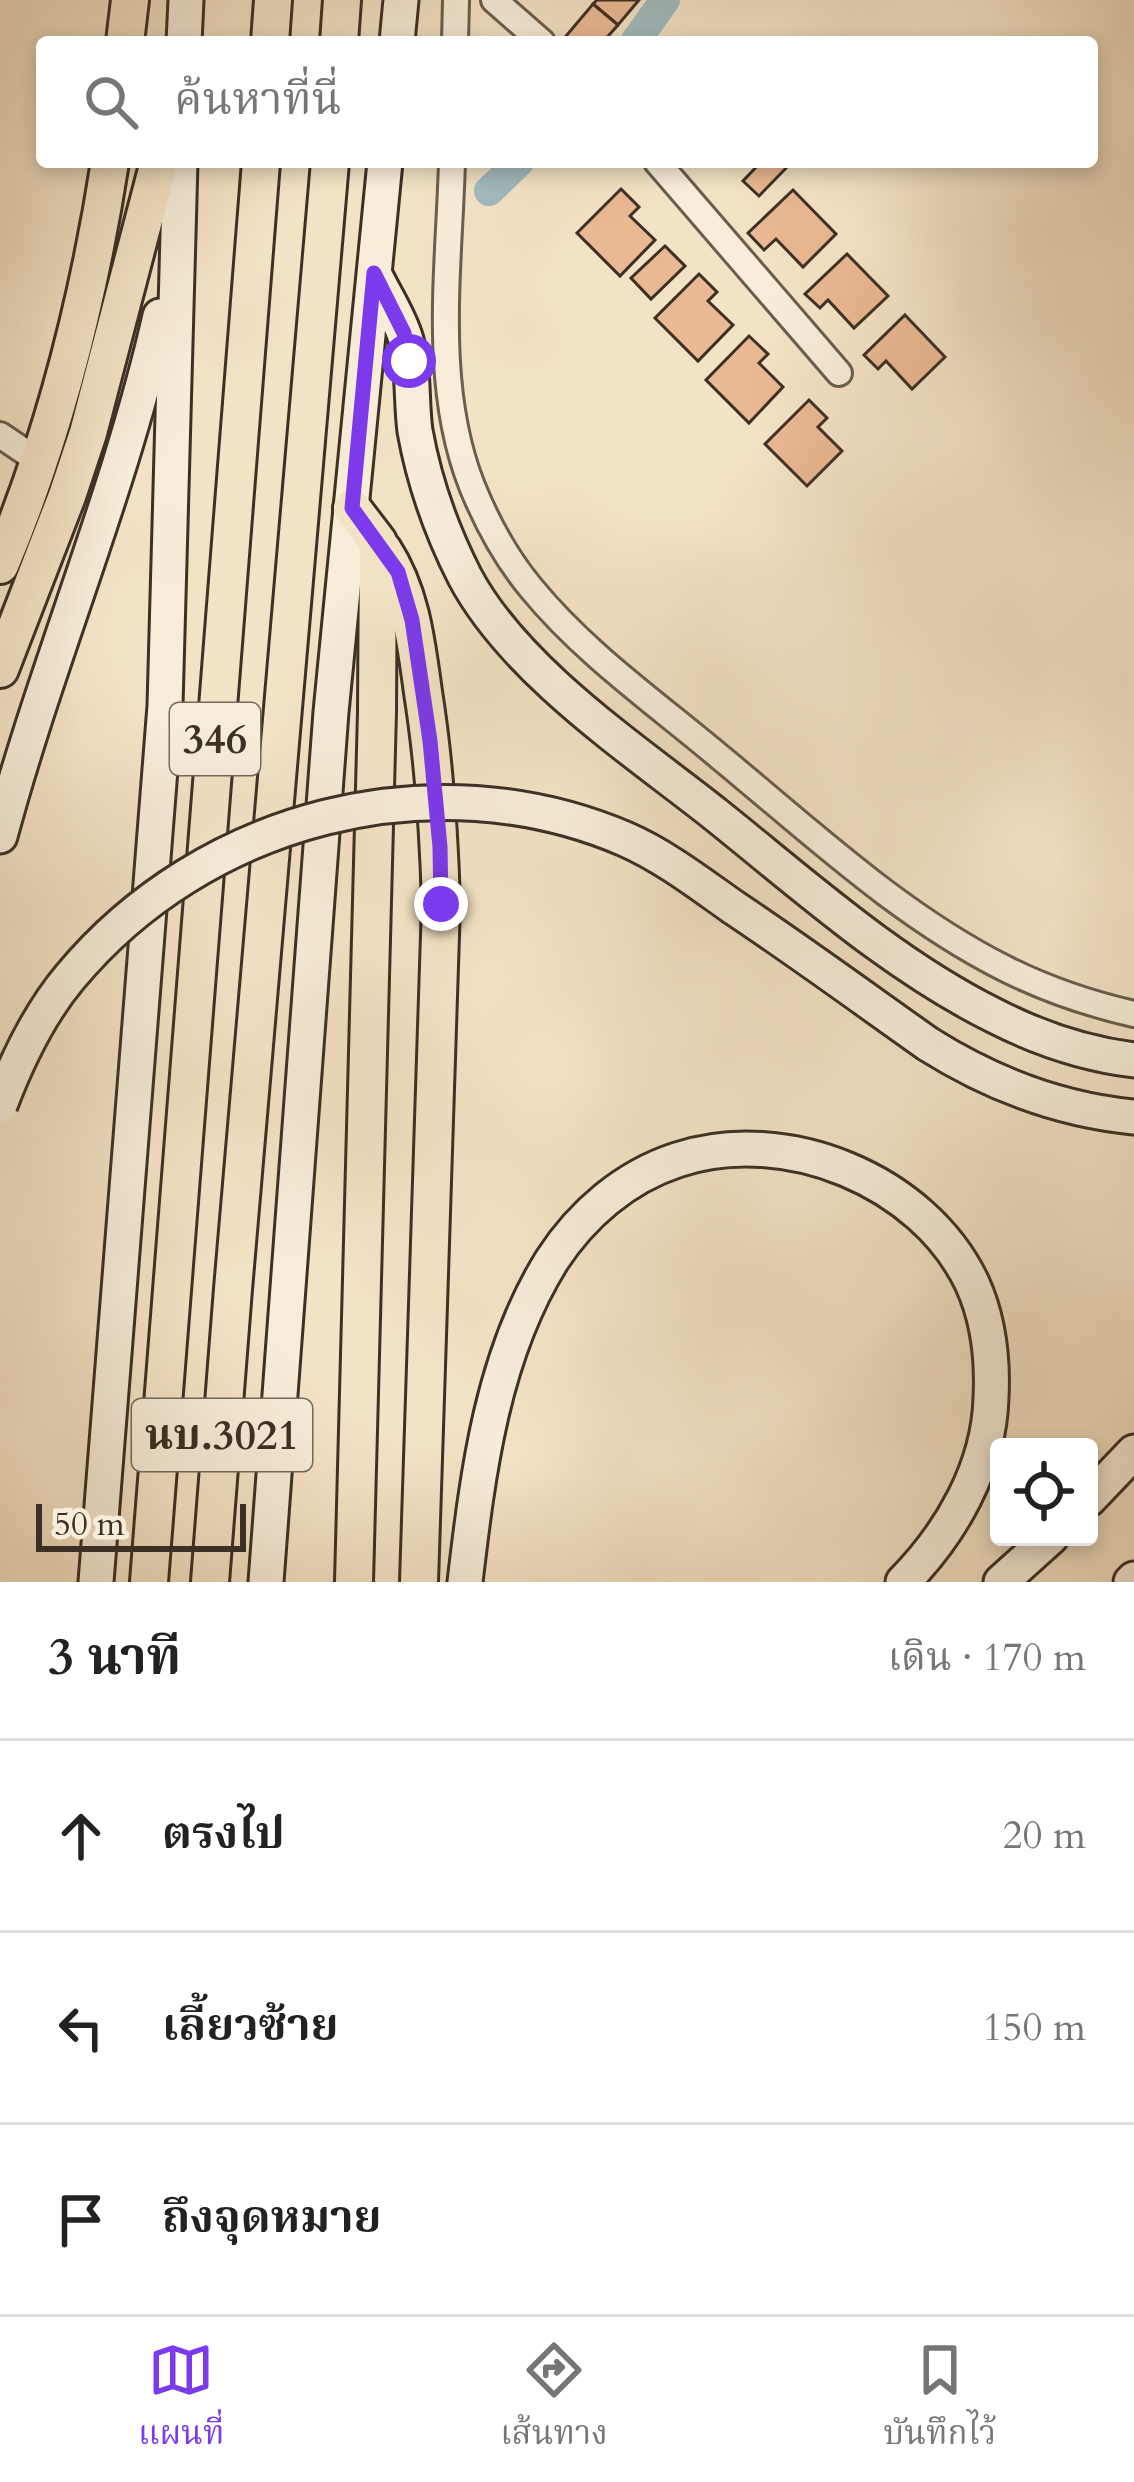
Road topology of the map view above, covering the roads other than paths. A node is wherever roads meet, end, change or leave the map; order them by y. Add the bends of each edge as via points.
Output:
1 (130, 0) edge
2 (186, 0) edge
3 (273, 0) edge
4 (343, 0) edge
5 (401, 0) edge
6 (456, 0) edge
7 (494, 0) edge
8 (126, 36) edge
9 (184, 36) edge
10 (270, 36) edge
11 (340, 36) edge
12 (398, 36) edge
13 (455, 36) edge
14 (535, 36) edge
15 (109, 168) edge
16 (157, 168) edge
17 (180, 168) edge
18 (261, 168) edge
19 (329, 168) edge
20 (384, 168) edge
21 (452, 168) edge
22 (662, 168) edge
23 (178, 239) junction
24 (374, 273) junction
25 (839, 373) dead end
26 (0, 435) edge
27 (37, 460) junction
28 (352, 508) junction
29 (378, 542) junction
30 (0, 566) edge
31 (0, 669) edge
32 (0, 836) edge
33 (1134, 1014) edge
34 (1134, 1060) edge
35 (0, 1105) edge
36 (1134, 1117) edge
37 (233, 1289) joint
38 (169, 1316) joint
39 (1134, 1452) edge
40 (1098, 1490) edge
41 (1041, 1546) edge
42 (96, 1582) edge
43 (148, 1582) edge
44 (211, 1582) edge
45 (266, 1582) edge
46 (354, 1582) edge
47 (418, 1582) edge
48 (465, 1582) edge
49 (903, 1582) edge
50 (1000, 1582) edge

1 - 8 main road
2 - 9 main road
3 - 10 main road
4 - 11 main road
5 - 12 main road
6 - 13 street
7 - 14 street
15 - 27 main road via 81,309
16 - 31 main road via 88,433
17 - 23 main road, 346
18 - 38 main road, 346
19 - 37 main road, 346
20 - 24 main road
21 - 33 street via 453,416 486,518 531,588 604,661 876,885 1006,969
22 - 25 street
23 - 32 main road via 144,380
23 - 42 main road, 346 via 165,706
24 - 28 main road
24 - 34 main road via 408,346 415,430 436,508 464,575 509,639 588,713 890,954 1034,1034
26 - 27 street
27 - 30 main road
28 - 29 main road
28 - 45 main road
29 - 46 main road
29 - 47 main road via 398,572 412,620 440,847
35 - 36 main road, bridge via 67,981 142,907 274,832 325,815 465,802 628,840 960,1064 1030,1094
37 - 44 main road, นบ.3021
38 - 43 main road, นบ.3021
39 - 40 main road
41 - 50 main road
48 - 49 main road via 503,1370 555,1256 609,1197 662,1166 744,1148 856,1173 912,1208 971,1281 981,1306 992,1371 984,1448 952,1519

